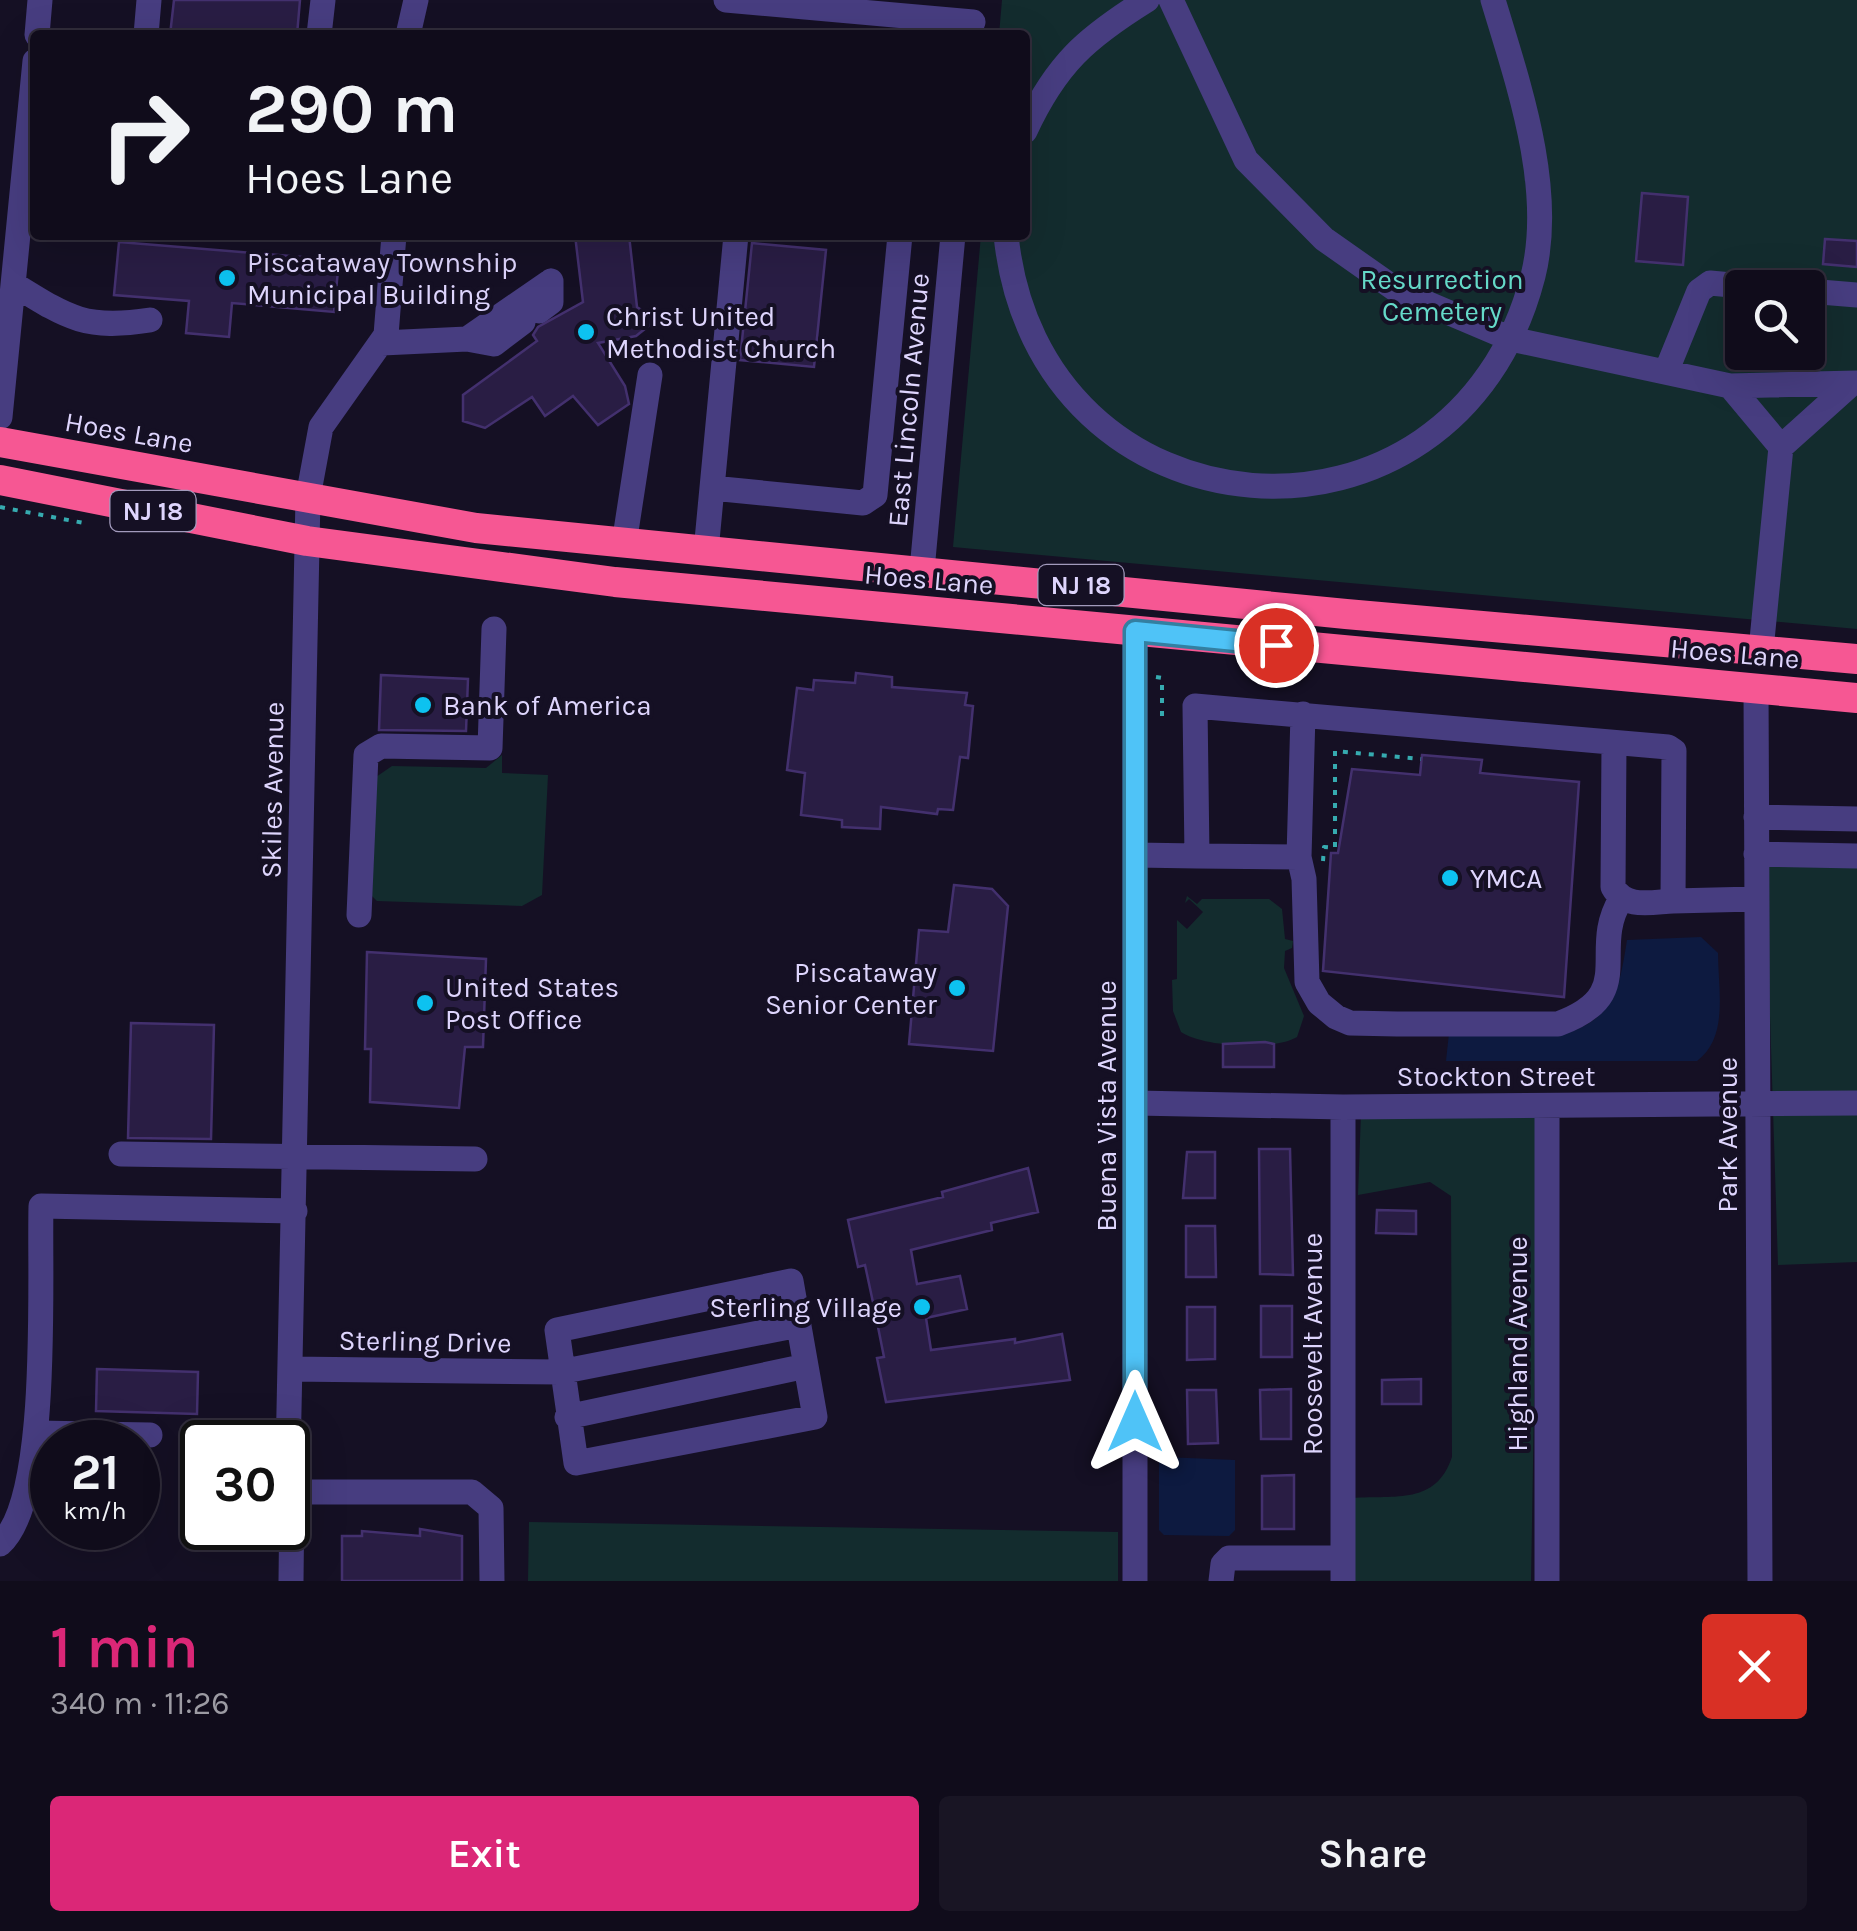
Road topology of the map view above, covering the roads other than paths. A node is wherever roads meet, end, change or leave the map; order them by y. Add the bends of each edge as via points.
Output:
1 (40, 0) edge
2 (149, 0) edge
3 (322, 0) edge
4 (416, 0) edge
5 (726, 0) edge
6 (1148, 0) edge
7 (1171, 0) edge
8 (1493, 0) edge
9 (973, 19) edge
10 (37, 30) edge
11 (146, 30) edge
12 (320, 30) edge
13 (409, 30) edge
14 (1030, 120) edge
15 (30, 174) edge
16 (394, 240) edge
17 (736, 240) edge
18 (900, 240) edge
19 (953, 240) edge
20 (1007, 240) edge
21 (1725, 284) edge
22 (15, 285) junction
23 (1825, 292) edge
24 (1857, 295) edge
25 (150, 320) dead end
26 (467, 339) junction
27 (1510, 340) junction
28 (382, 343) junction
29 (1666, 372) junction
30 (650, 376) dead end
31 (1854, 384) edge
32 (1730, 386) junction
33 (0, 418) edge
34 (0, 442) edge
35 (1781, 448) junction
36 (0, 480) edge
37 (712, 488) junction
38 (308, 497) junction
39 (307, 541) junction
40 (624, 544) junction
41 (706, 552) junction
42 (922, 570) junction
43 (494, 630) dead end
44 (1135, 631) junction
45 (1761, 650) junction
46 (1857, 659) edge
47 (1756, 688) junction
48 (1857, 698) edge
49 (1304, 714) junction
50 (1614, 744) junction
51 (1756, 817) junction
52 (1857, 820) edge
53 (1756, 854) junction
54 (1136, 855) junction
55 (1197, 856) junction
56 (1857, 856) edge
57 (1310, 861) junction
58 (1621, 899) junction
59 (1755, 899) junction
60 (1673, 901) junction
61 (358, 915) dead end
62 (1136, 1103) junction
63 (1757, 1103) junction
64 (1857, 1103) edge
65 (1547, 1106) junction
66 (1343, 1107) junction
67 (121, 1154) dead end
68 (296, 1157) junction
69 (475, 1160) dead end
70 (295, 1211) junction
71 (799, 1325) junction
72 (806, 1366) junction
73 (290, 1370) junction
74 (560, 1372) junction
75 (566, 1417) junction
76 (36, 1420) edge
77 (289, 1420) edge
78 (30, 1449) edge
79 (310, 1492) edge
80 (13, 1496) edge
81 (0, 1544) edge
82 (291, 1550) edge
83 (1342, 1570) edge
84 (291, 1581) edge
85 (492, 1581) edge
86 (1135, 1581) edge
87 (1222, 1581) edge
88 (1547, 1581) edge
89 (1760, 1581) edge

1 - 10 street
2 - 11 street
3 - 12 street
4 - 13 street
5 - 9 street
6 - 14 street via 1074,52
7 - 27 street via 1246,160 1324,240 1398,291
8 - 27 street via 1528,134 1539,211 1533,273
15 - 22 street
16 - 28 street, Skiles Avenue
17 - 37 street
18 - 37 street via 875,495 862,503
19 - 42 street, East Lincoln Avenue
20 - 27 street via 1029,332 1070,394 1144,455 1229,486 1314,485 1393,459 1464,405
21 - 29 street via 1710,283 1699,292
22 - 25 street via 84,324
22 - 33 street
23 - 24 street
26 - 26 street via 494,344 551,302 551,280
26 - 28 street
27 - 29 street
28 - 38 street, Skiles Avenue via 321,427
29 - 32 street
30 - 40 street
31 - 32 street
31 - 35 street
32 - 35 street
34 - 38 highway, Hoes Lane / NJ 18
35 - 45 street
36 - 39 highway, Hoes Lane / NJ 18
37 - 41 street
38 - 39 street, Skiles Avenue
38 - 40 highway, Hoes Lane / NJ 18 via 476,528
39 - 44 highway, Hoes Lane / NJ 18 via 615,582
39 - 68 street, Skiles Avenue
40 - 41 highway, Hoes Lane / NJ 18
41 - 42 highway, Hoes Lane / NJ 18
42 - 45 highway, Hoes Lane / NJ 18
43 - 61 street via 490,748 381,746 366,755
44 - 47 highway, Hoes Lane / NJ 18
44 - 54 street, Buena Vista Avenue
45 - 46 highway, Hoes Lane / NJ 18
47 - 48 highway, Hoes Lane / NJ 18
47 - 51 street, Park Avenue
49 - 50 street
49 - 55 street via 1195,706
49 - 57 street
50 - 58 street via 1613,887
50 - 60 street via 1674,752
51 - 52 street
51 - 53 street, Park Avenue
53 - 56 street
53 - 59 street, Park Avenue
54 - 55 street
54 - 62 street, Buena Vista Avenue
55 - 57 street
57 - 58 street via 1304,879 1307,982 1319,1003 1350,1023 1558,1024 1584,1015 1608,984 1612,913
58 - 60 street
59 - 60 street
59 - 63 street, Park Avenue
62 - 66 street, Stockton Street
62 - 86 street, Buena Vista Avenue
63 - 64 street, Stockton Street
63 - 65 street, Stockton Street
63 - 89 street, Park Avenue
65 - 66 street, Stockton Street
65 - 88 street, Highland Avenue
66 - 83 street, Roosevelt Avenue
67 - 68 street
68 - 69 street
68 - 70 street, Skiles Avenue
70 - 73 street, Skiles Avenue
70 - 76 street via 41,1206
71 - 72 street
71 - 74 street, Sterling Drive
71 - 74 street via 790,1281 697,1298 557,1330
72 - 75 street
72 - 75 street via 816,1417 576,1463
73 - 74 street, Sterling Drive
73 - 77 street, Skiles Avenue
74 - 75 street
78 - 80 street
79 - 85 street via 472,1492 491,1508
80 - 81 street via 12,1532
82 - 84 street, Skiles Avenue
83 - 87 street via 1229,1558

